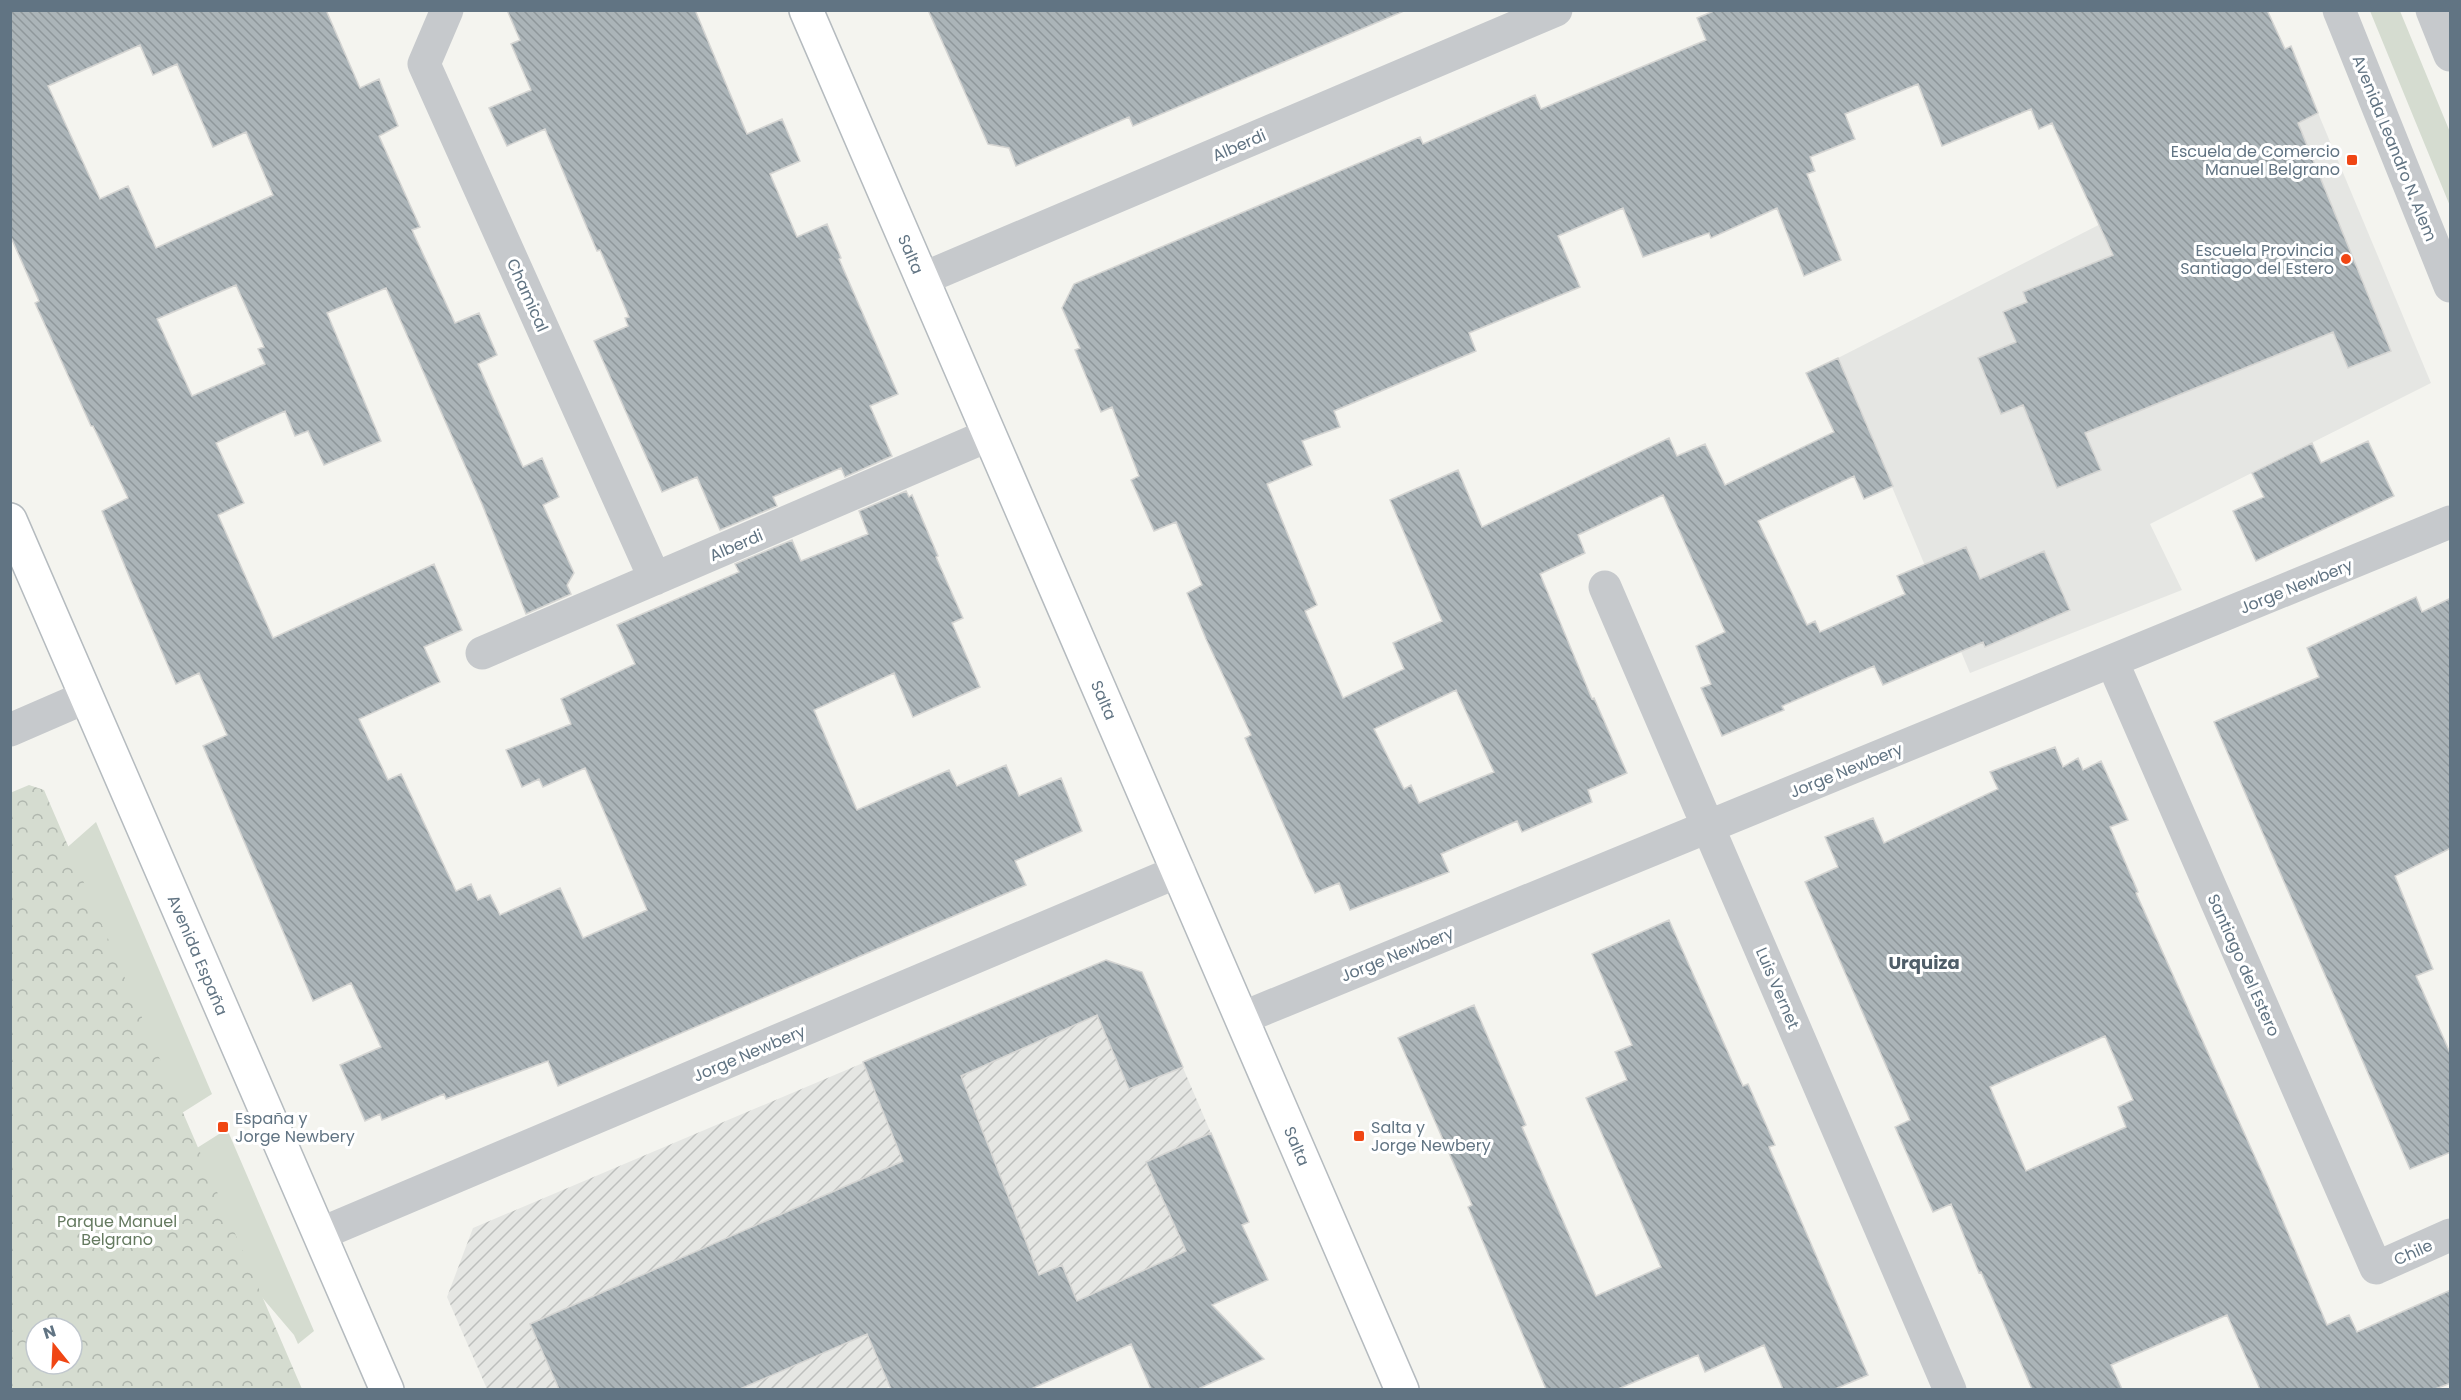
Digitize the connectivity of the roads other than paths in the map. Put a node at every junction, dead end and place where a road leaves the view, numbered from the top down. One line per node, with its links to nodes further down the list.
1 (447, 10): 12 (street, Chamical)
2 (806, 10): 7 (main road, Salta)
3 (1556, 10): 7 (street, Alberdi)
4 (2339, 10): 8 (street, Avenida Leandro N. Alem)
5 (2432, 10): 6 (street)
6 (2451, 55)
7 (922, 279): 9 (main road, Salta)
8 (2451, 286)
9 (989, 435): 12 (street, Alberdi); 19 (main road, Salta)
10 (10, 520): 16 (main road, Avenida España)
11 (2451, 522): 15 (street, Jorge Newbery)
12 (655, 579): 14 (street, Alberdi)
13 (1605, 587): 18 (street, Luis Vernet)
14 (482, 654)
15 (2112, 661): 18 (street, Jorge Newbery); 23 (street, Santiago del Estero)
16 (86, 697): 17 (street); 21 (main road, Avenida España)
17 (10, 730)
18 (1708, 826): 20 (street, Jorge Newbery); 26 (street, Luis Vernet)
19 (1179, 871): 20 (main road, Salta); 21 (street, Jorge Newbery)
20 (1242, 1018): 25 (main road, Salta)
21 (320, 1234): 24 (main road, Avenida España)
22 (2451, 1235): 23 (street, Chile)
23 (2376, 1268)
24 (387, 1389)
25 (1402, 1389)
26 (1950, 1389)

